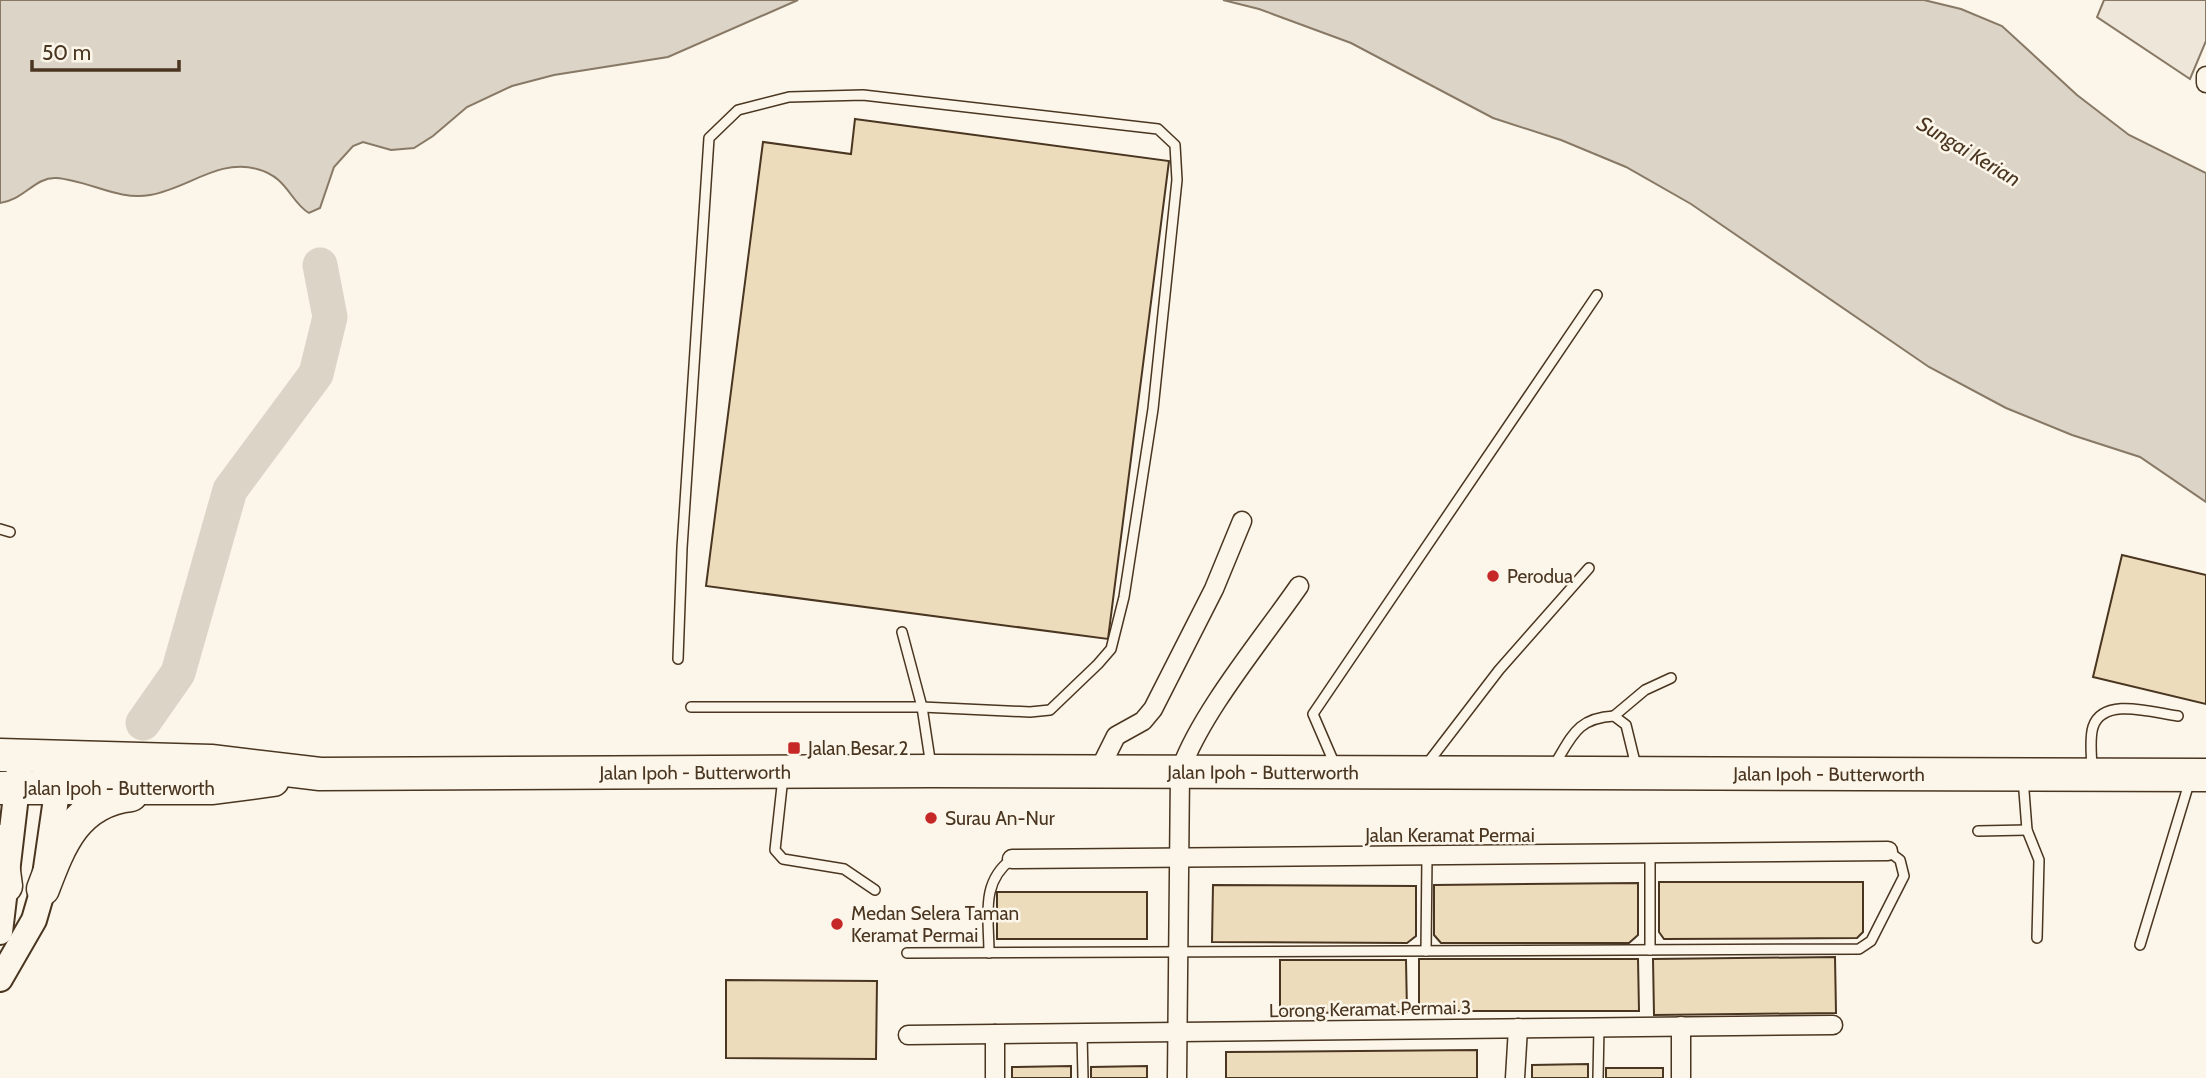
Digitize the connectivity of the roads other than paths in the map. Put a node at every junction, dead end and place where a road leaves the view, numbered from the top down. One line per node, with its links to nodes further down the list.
1 (2206, 76): 2 (street)
2 (2206, 83)
3 (1597, 295): 20 (lane)
4 (1242, 521): 18 (street)
5 (1589, 568): 22 (lane)
6 (1299, 586): 19 (street)
7 (902, 632): 11 (lane)
8 (678, 659): 11 (lane)
9 (1671, 678): 12 (lane)
10 (691, 707): 11 (lane)
11 (922, 707): 15 (lane)
12 (1614, 716): 23 (lane); 24 (lane)
13 (2178, 716): 26 (lane)
14 (10, 755): 16 (highway, Jalan Ipoh - Butterworth); 28 (street)
15 (932, 771): 17 (highway, Jalan Ipoh - Butterworth); 18 (highway, Jalan Ipoh - Butterworth)
16 (59, 772): 21 (highway, Jalan Ipoh - Butterworth); 28 (highway, Jalan Ipoh - Butterworth); 29 (highway, Jalan Ipoh - Butterworth); 39 (street)
17 (784, 772): 21 (highway, Jalan Ipoh - Butterworth); 40 (lane)
18 (1098, 772): 19 (highway, Jalan Ipoh - Butterworth)
19 (1180, 772): 20 (highway, Jalan Ipoh - Butterworth); 36 (street)
20 (1338, 773): 22 (highway, Jalan Ipoh - Butterworth)
21 (320, 774): 29 (highway, Jalan Ipoh - Butterworth)
22 (1419, 774): 23 (highway, Jalan Ipoh - Butterworth)
23 (1548, 774): 24 (highway, Jalan Ipoh - Butterworth)
24 (1638, 775): 27 (highway, Jalan Ipoh - Butterworth)
25 (2199, 775): 26 (highway, Jalan Ipoh - Butterworth); 43 (lane)
26 (2092, 776): 27 (highway, Jalan Ipoh - Butterworth)
27 (2023, 777): 30 (lane)
28 (8, 788): 38 (street)
29 (213, 788): 39 (highway)
30 (2027, 830): 31 (lane); 42 (lane)
31 (1978, 831)
32 (0, 841): 38 (highway)
33 (1888, 851): 34 (street, Jalan Keramat Permai); 44 (lane)
34 (1650, 855): 35 (street, Jalan Keramat Permai); 44 (lane)
35 (1427, 856): 36 (street, Jalan Keramat Permai); 45 (lane)
36 (1179, 858): 37 (street, Jalan Keramat Permai); 46 (street)
37 (1012, 859): 48 (lane)
38 (6, 886): 41 (street)
39 (43, 889): 49 (street)
40 (876, 890)
41 (0, 932)
42 (2037, 938)
43 (2140, 946)
44 (1650, 950): 45 (lane)
45 (1426, 951): 46 (lane)
46 (1178, 952): 48 (lane); 54 (street)
47 (906, 953): 48 (lane)
48 (989, 953)
49 (0, 979)
50 (1833, 1025): 51 (street, Lorong Keramat Permai 3)
51 (1681, 1026): 52 (street, Lorong Keramat Permai 3); 63 (street)
52 (1599, 1027): 53 (street, Lorong Keramat Permai 3); 62 (lane)
53 (1518, 1028): 54 (street, Lorong Keramat Permai 3); 61 (street)
54 (1178, 1032): 55 (street, Lorong Keramat Permai 3); 60 (street)
55 (1082, 1033): 56 (street, Lorong Keramat Permai 3); 59 (lane)
56 (995, 1034): 57 (street, Lorong Keramat Permai 3); 58 (street)
57 (908, 1035)
58 (995, 1078)
59 (1083, 1078)
60 (1177, 1078)
61 (1516, 1078)
62 (1598, 1078)
63 (1681, 1078)

